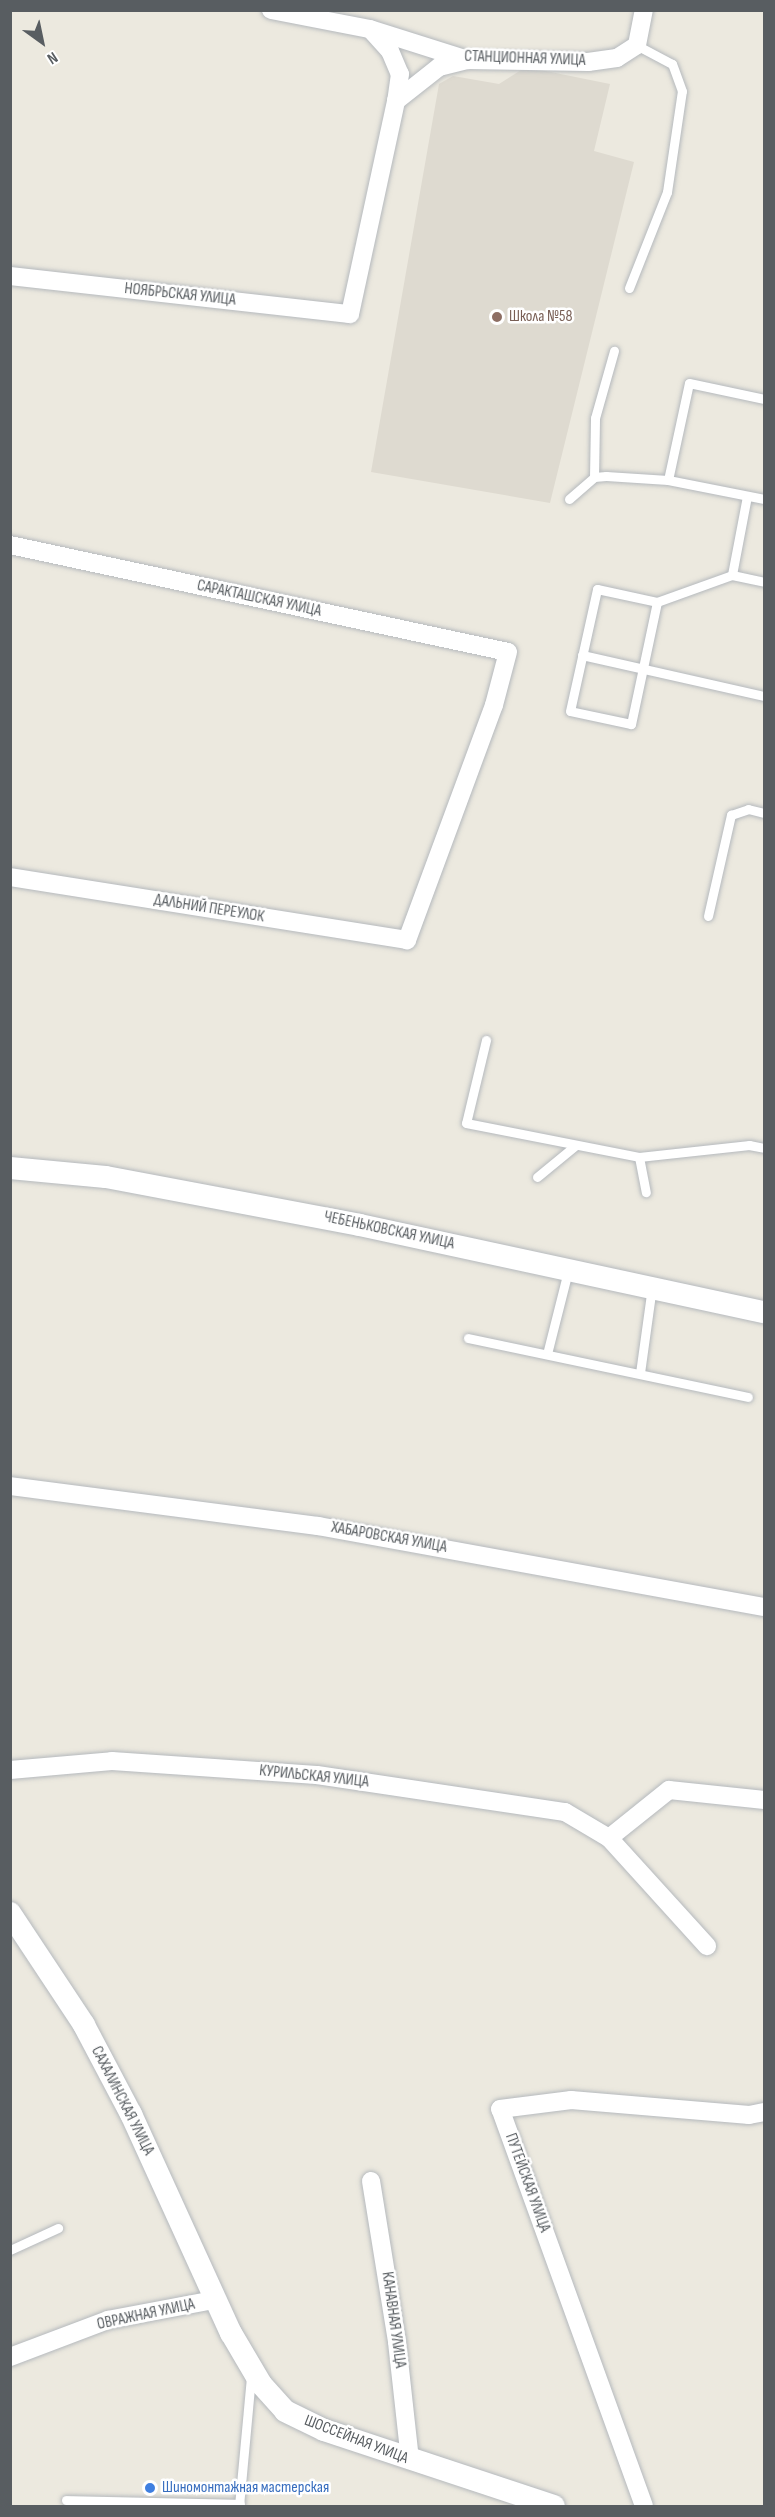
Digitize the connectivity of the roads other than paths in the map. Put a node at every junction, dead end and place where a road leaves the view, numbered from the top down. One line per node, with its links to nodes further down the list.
1 (271, 10): 3 (street, СТАНЦИОННАЯ УЛИЦА)
2 (644, 10): 4 (street)
3 (370, 29): 5 (street, СТАНЦИОННАЯ УЛИЦА); 6 (street)
4 (638, 45): 5 (street, СТАНЦИОННАЯ УЛИЦА); 8 (lane)
5 (468, 60): 6 (street)
6 (396, 101): 7 (street, НОЯБРЬСКАЯ УЛИЦА)
7 (10, 276)
8 (629, 288)
9 (614, 351): 11 (lane)
10 (765, 399): 12 (lane)
11 (594, 477): 12 (lane); 14 (lane)
12 (669, 480): 13 (lane)
13 (747, 496): 15 (lane); 17 (lane)
14 (569, 499)
15 (765, 499)
16 (10, 545): 26 (street, САРАКТАШСКАЯ УЛИЦА)
17 (732, 575): 18 (lane); 19 (lane)
18 (765, 582)
19 (657, 602): 20 (lane); 21 (lane)
20 (582, 655): 21 (lane); 21 (lane)
21 (643, 669): 22 (lane)
22 (765, 696)
23 (765, 813): 25 (lane)
24 (10, 877): 26 (street, ДАЛЬНИЙ ПЕРЕУЛОК)
25 (708, 916)
26 (407, 940)
27 (486, 1040): 28 (lane)
28 (576, 1145): 30 (lane); 32 (lane)
29 (765, 1148): 30 (lane)
30 (639, 1157): 33 (lane)
31 (10, 1168): 34 (street, ЧЕБЕНЬКОВСКАЯ УЛИЦА)
32 (537, 1177)
33 (646, 1192)
34 (569, 1269): 35 (street, ЧЕБЕНЬКОВСКАЯ УЛИЦА); 38 (lane)
35 (652, 1287): 36 (street, ЧЕБЕНЬКОВСКАЯ УЛИЦА); 39 (lane)
36 (765, 1312)
37 (468, 1338): 38 (lane)
38 (547, 1354): 39 (lane)
39 (640, 1373): 40 (lane)
40 (748, 1397)
41 (10, 1486): 42 (street, ХАБАРОВСКАЯ УЛИЦА)
42 (765, 1607)
43 (10, 1770): 45 (street, КУРИЛЬСКАЯ УЛИЦА)
44 (765, 1800): 45 (street)
45 (609, 1838): 47 (street, КУРИЛЬСКАЯ УЛИЦА)
46 (10, 1913): 52 (street, САХАЛИНСКАЯ УЛИЦА)
47 (707, 1946)
48 (765, 2112): 59 (street, ПУТЕЙСКАЯ УЛИЦА)
49 (371, 2181): 55 (street, КАНАВНАЯ УЛИЦА)
50 (58, 2229): 51 (lane)
51 (10, 2250)
52 (214, 2300): 53 (street, ОВРАЖНАЯ УЛИЦА); 54 (street, ШОССЕЙНАЯ УЛИЦА)
53 (10, 2357)
54 (252, 2370): 55 (street, ШОССЕЙНАЯ УЛИЦА); 57 (lane)
55 (410, 2460): 58 (street, ШОССЕЙНАЯ УЛИЦА)
56 (66, 2500): 57 (lane)
57 (239, 2506)
58 (554, 2506)
59 (644, 2506)

